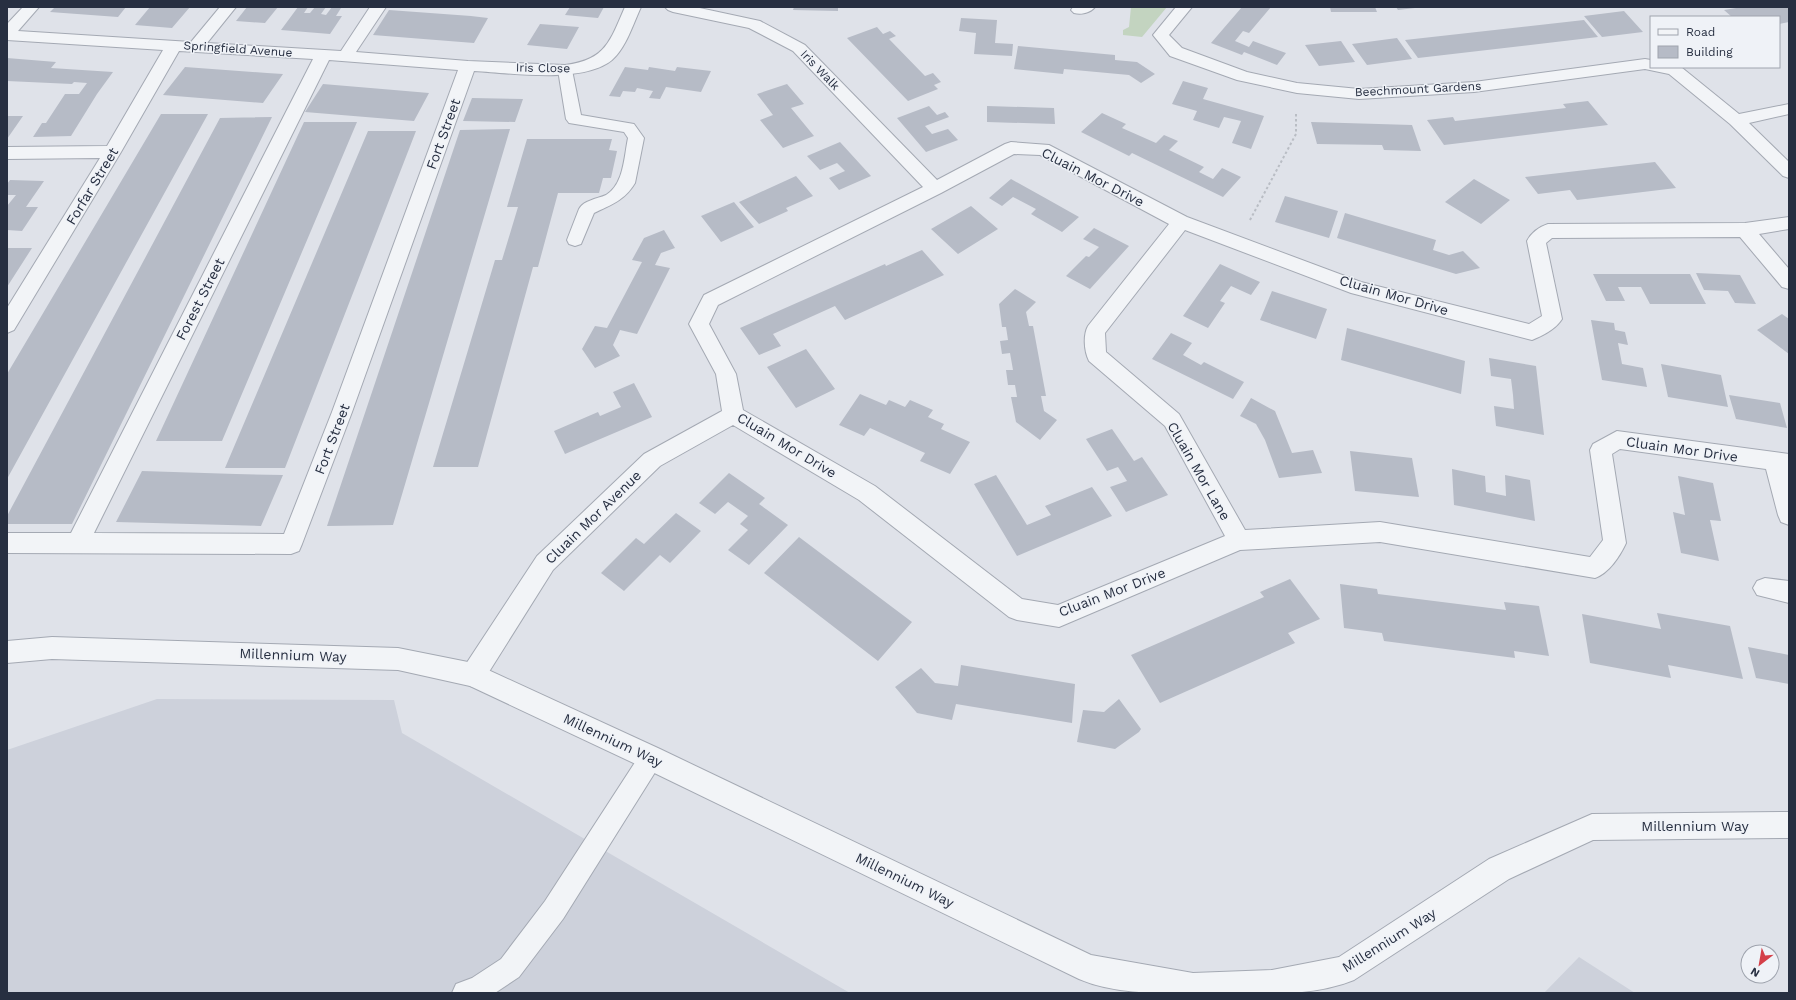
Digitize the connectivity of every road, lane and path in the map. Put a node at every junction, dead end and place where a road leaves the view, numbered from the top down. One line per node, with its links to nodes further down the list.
1 (31, 7): 7 (street)
2 (228, 7): 9 (street)
3 (378, 7): 11 (street)
4 (633, 7): 15 (street, Iris Close)
5 (673, 7): 22 (street, Iris Walk)
6 (1184, 7): 16 (street, Beechmount Gardens)
7 (7, 34): 8 (street, Springfield Avenue)
8 (174, 45): 9 (street, Springfield Avenue); 19 (street, Forfar Street)
9 (196, 46): 10 (street, Springfield Avenue)
10 (323, 55): 11 (street, Springfield Avenue); 35 (street, Forest Street)
11 (345, 56): 13 (street, Springfield Avenue)
12 (1650, 65): 16 (street, Beechmount Gardens)
13 (468, 66): 15 (street, Iris Close); 35 (street, Fort Street)
14 (1665, 68): 18 (street)
15 (565, 70): 26 (lane)
16 (1297, 88): 27 (path)
17 (1789, 109): 18 (street)
18 (1736, 120): 21 (street)
19 (112, 152): 20 (street); 29 (street, Forfar Street)
20 (7, 153)
21 (1789, 172)
22 (935, 189): 23 (street, Cluain Mor Drive); 30 (street, Cluain Mor Drive)
23 (1181, 222): 27 (street, Cluain Mor Drive); 33 (street, Cluain Mor Lane)
24 (1789, 223): 25 (street, Cluain Mor Drive)
25 (1745, 230): 27 (street, Cluain Mor Drive); 28 (street)
26 (575, 240)
27 (1238, 243)
28 (1789, 282)
29 (7, 324)
30 (733, 415): 33 (street, Cluain Mor Drive); 39 (street, Cluain Mor Avenue)
31 (1782, 462): 32 (street); 33 (street, Cluain Mor Drive)
32 (1789, 515)
33 (1239, 540)
34 (7, 543): 35 (street, Fort Street)
35 (77, 544)
36 (1765, 588): 37 (street)
37 (1789, 592)
38 (7, 652): 39 (street, Millennium Way)
39 (473, 676): 40 (street, Millennium Way)
40 (651, 758): 41 (street, Millennium Way); 42 (lane)
41 (1789, 825)
42 (465, 993)

